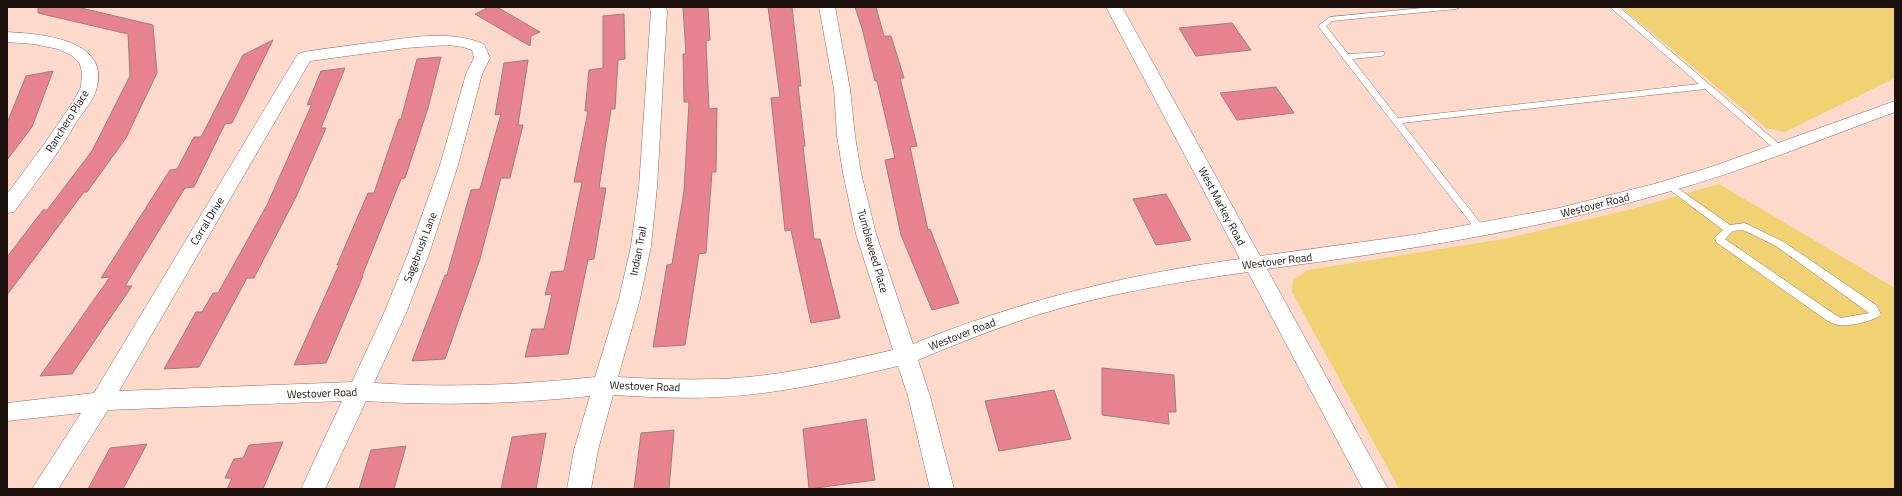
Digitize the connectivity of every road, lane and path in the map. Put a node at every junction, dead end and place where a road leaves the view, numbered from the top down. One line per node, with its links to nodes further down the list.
1 (657, 7): 20 (street, Indian Trail)
2 (827, 7): 19 (street, Tumbleweed Place)
3 (1114, 7): 18 (street, West Markey Road)
4 (1456, 7): 9 (lane)
5 (1614, 7): 10 (lane)
6 (7, 37): 15 (street, Ranchero Place)
7 (426, 41): 21 (street, Sagebrush Lane); 22 (street, Corral Drive)
8 (1381, 54): 9 (lane)
9 (1347, 57): 12 (lane)
10 (1707, 86): 12 (lane); 13 (lane)
11 (1895, 106): 13 (street, Westover Road)
12 (1397, 121): 16 (lane)
13 (1780, 149): 14 (street, Westover Road)
14 (1669, 185): 16 (street, Westover Road); 17 (lane)
15 (7, 207)
16 (1480, 229): 18 (street, Westover Road)
17 (1728, 229): 17 (lane)
18 (1254, 264): 19 (street, Westover Road); 28 (street, West Markey Road)
19 (907, 355): 20 (street, Westover Road); 27 (street, Tumbleweed Place)
20 (604, 385): 21 (street, Westover Road); 26 (street, Indian Trail)
21 (359, 392): 22 (street, Westover Road); 25 (street, Sagebrush Lane)
22 (101, 401): 23 (street, Westover Road); 24 (street, Corral Drive)
23 (7, 412)
24 (44, 489)
25 (313, 489)
26 (579, 489)
27 (942, 489)
28 (1376, 489)

